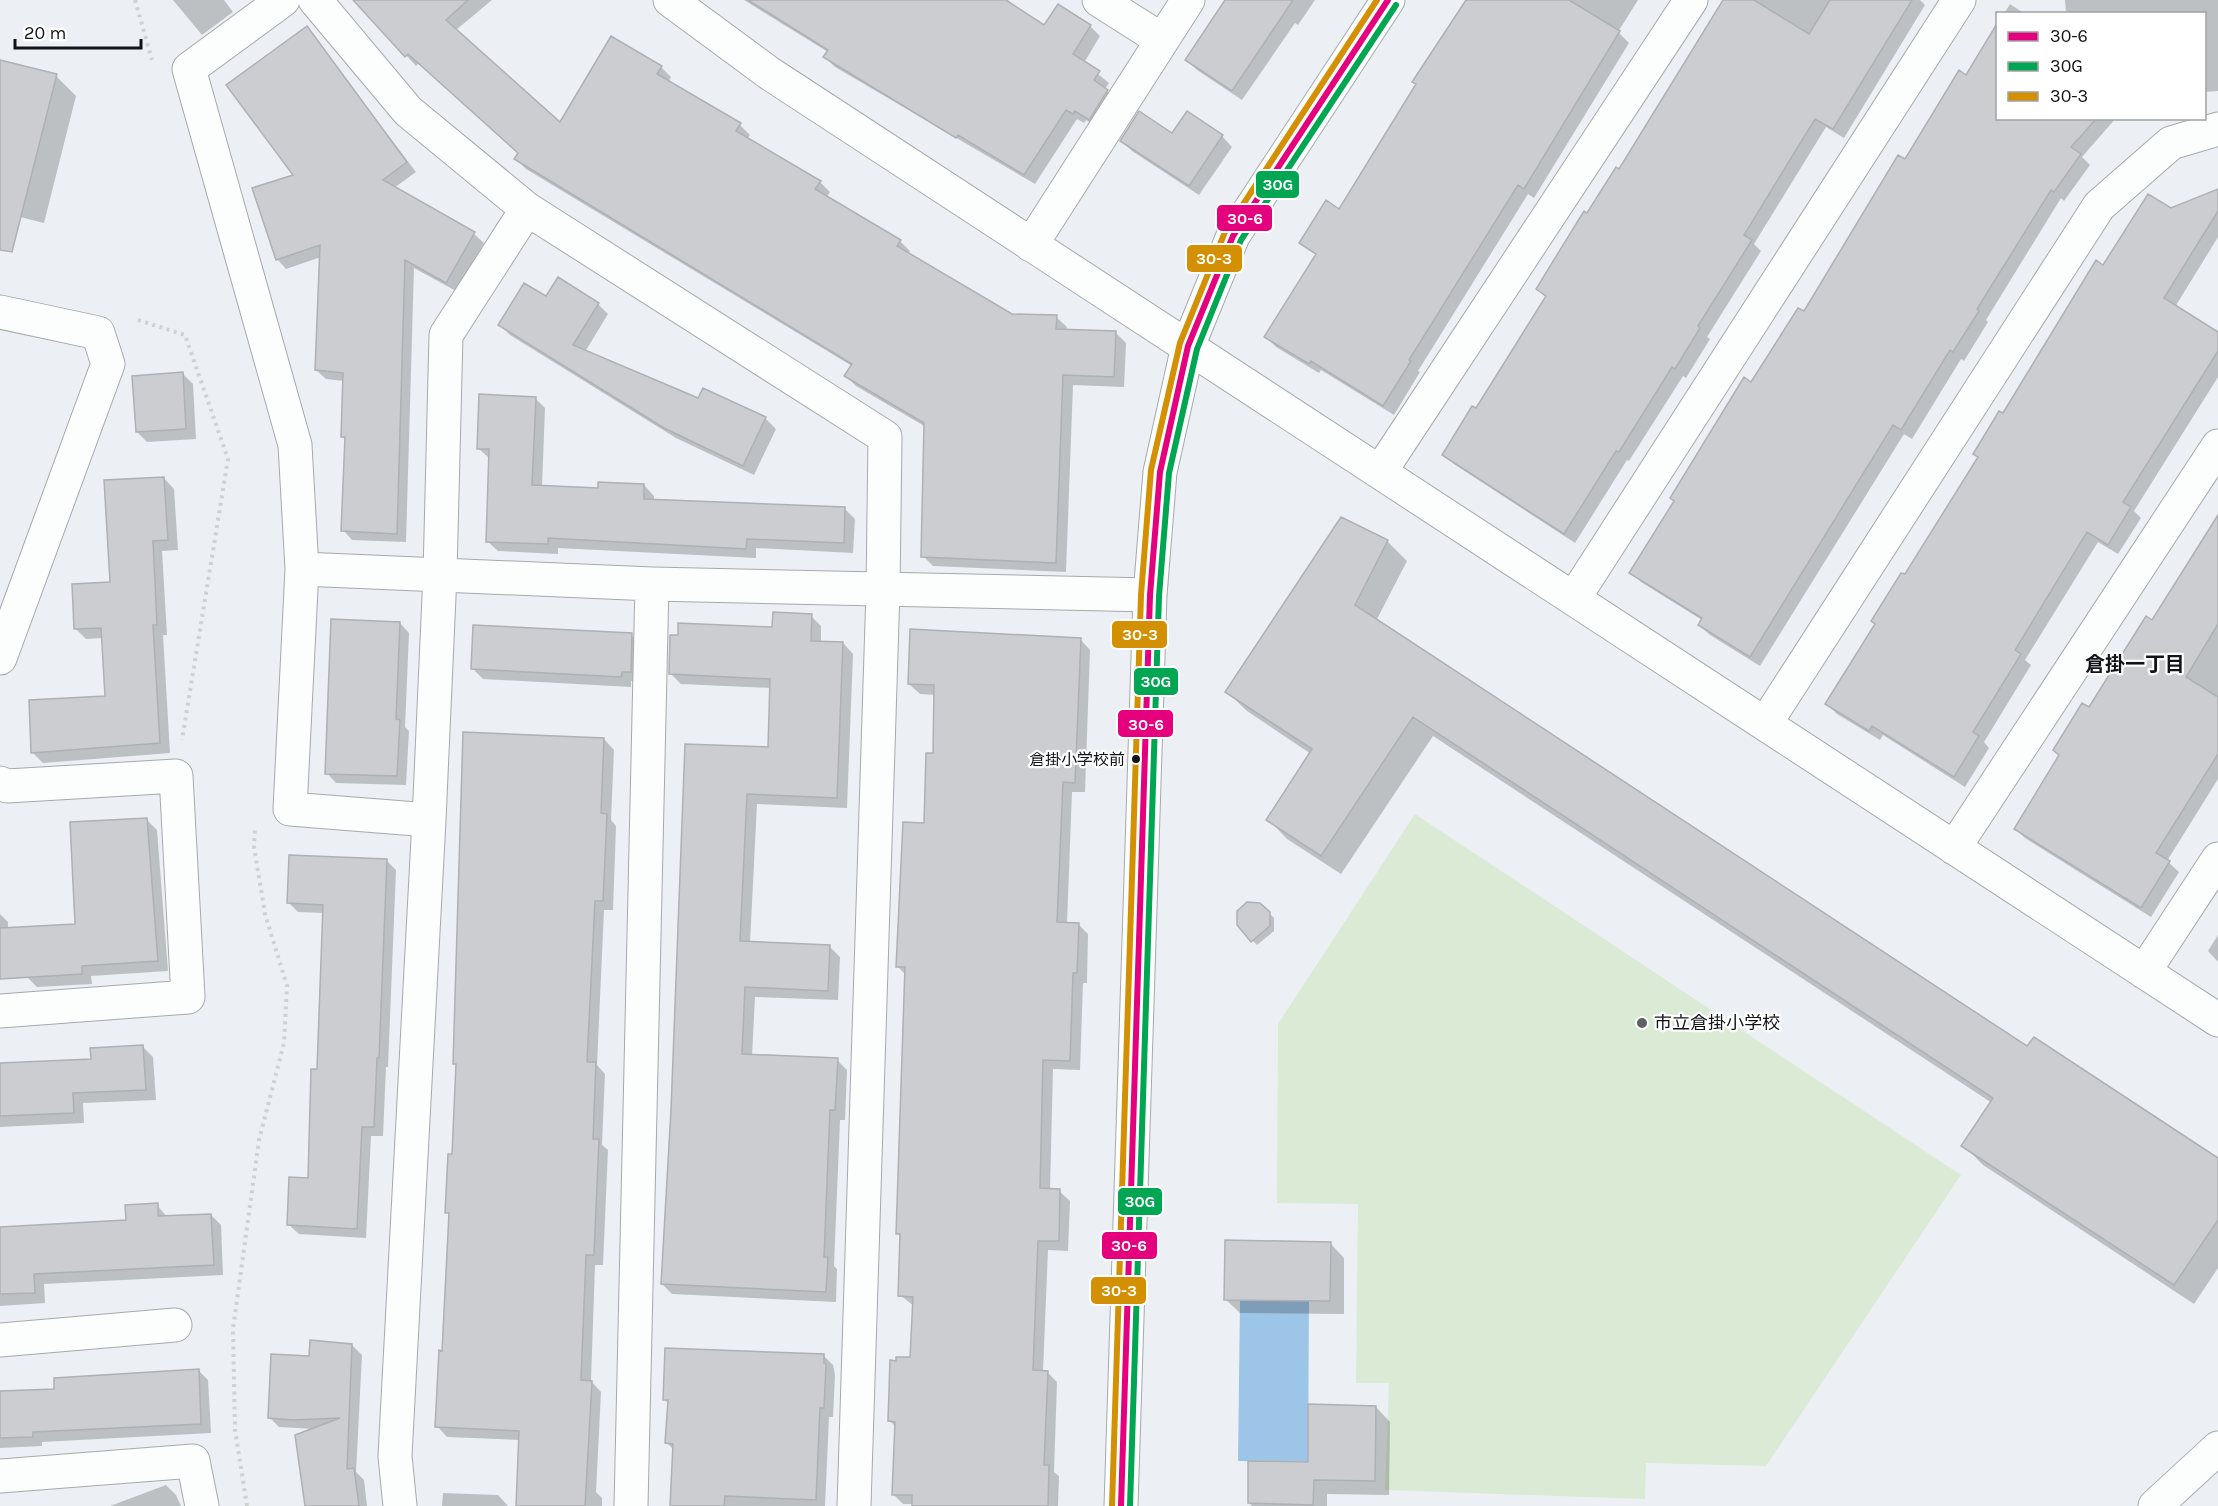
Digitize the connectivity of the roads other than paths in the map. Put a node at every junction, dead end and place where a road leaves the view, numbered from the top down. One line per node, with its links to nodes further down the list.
1 (283, 0): 17 (street)
2 (315, 0): 11 (street)
3 (670, 0): 12 (street)
4 (1099, 0): 9 (street)
5 (1188, 0): 9 (street)
6 (1388, 0): 14 (street)
7 (1691, 0): 16 (street)
8 (1959, 0): 22 (street)
9 (1162, 40): 12 (street)
10 (2218, 129): 24 (street)
11 (527, 209): 18 (street); 20 (street)
12 (1031, 245): 14 (street)
13 (0, 312): 23 (street)
14 (1188, 346): 16 (street); 21 (street)
15 (2218, 446): 27 (street)
16 (1380, 472): 22 (street)
17 (302, 569): 18 (street); 26 (street)
18 (440, 574): 19 (street); 26 (street)
19 (652, 584): 20 (street); 38 (street)
20 (883, 590): 21 (street); 39 (street)
21 (1150, 594): 40 (street)
22 (1574, 598): 24 (street)
23 (0, 658)
24 (1765, 724): 27 (street)
25 (0, 783): 30 (street)
26 (429, 820): 37 (street)
27 (1954, 848): 29 (street)
28 (2218, 859): 29 (street)
29 (2144, 972): 31 (street)
30 (0, 1011)
31 (2218, 1020)
32 (175, 1325): 33 (street)
33 (0, 1340)
34 (2218, 1448): 41 (street)
35 (0, 1476): 36 (street)
36 (202, 1506)
37 (400, 1506)
38 (631, 1506)
39 (854, 1506)
40 (1121, 1506)
41 (2155, 1506)

